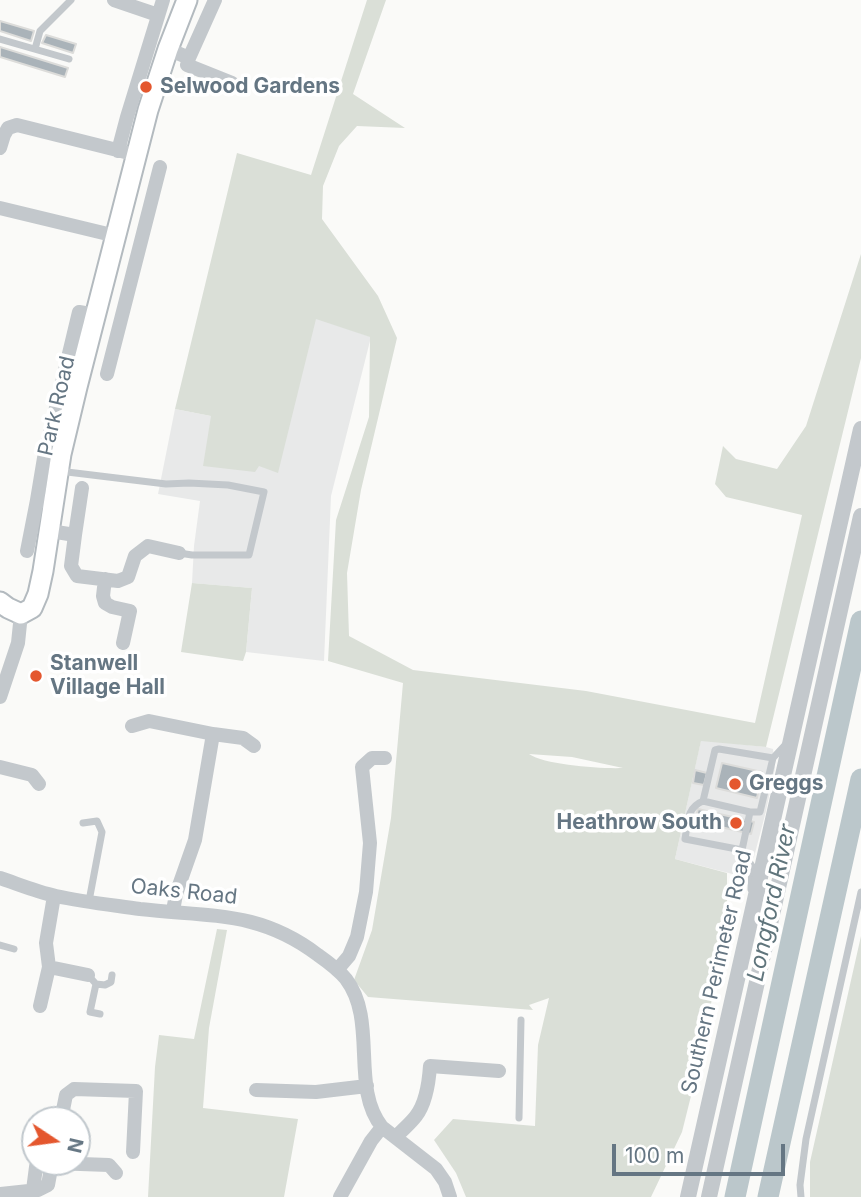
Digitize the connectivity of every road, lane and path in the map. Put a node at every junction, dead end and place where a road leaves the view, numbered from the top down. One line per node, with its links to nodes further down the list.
1 (71, 0): 7 (lane)
2 (114, 0): 5 (street)
3 (215, 0): 9 (street)
4 (185, 5): 5 (street); 8 (main road, Park Road)
5 (161, 6): 13 (street)
6 (0, 39): 7 (lane)
7 (35, 49): 10 (lane)
8 (168, 49): 9 (street); 13 (main road, Park Road)
9 (189, 58): 11 (street)
10 (69, 59)
11 (232, 83)
12 (0, 148): 13 (street)
13 (127, 153): 15 (main road, Park Road)
14 (160, 167): 16 (street, Park Road)
15 (130, 181): 16 (street); 18 (main road, Park Road)
16 (155, 188): 21 (street, Park Road)
17 (0, 208): 18 (street)
18 (116, 236): 19 (main road, Park Road)
19 (96, 315): 20 (main road, Park Road); 26 (street, Park Road)
20 (88, 344): 21 (street, Park Road); 24 (main road, Park Road)
21 (114, 350): 22 (street, Park Road)
22 (107, 374)
23 (861, 429): 38 (street, Southern Perimeter Road)
24 (59, 471): 26 (main road, Park Road); 31 (lane)
25 (82, 488): 29 (street)
26 (46, 502): 28 (main road, Park Road); 30 (street)
27 (861, 516): 79 (street, Southern Perimeter Road)
28 (50, 531): 29 (street); 34 (main road, Park Road)
29 (75, 535): 32 (street)
30 (27, 551)
31 (179, 553): 32 (street)
32 (105, 579): 35 (street)
33 (0, 603): 34 (main road)
34 (21, 614): 36 (street)
35 (123, 643)
36 (0, 697)
37 (131, 726): 39 (street)
38 (794, 731): 42 (lane); 56 (street, Southern Perimeter Road)
39 (213, 734): 40 (street); 53 (street)
40 (254, 746)
41 (385, 758): 58 (street)
42 (773, 758): 45 (lane); 46 (lane)
43 (0, 767): 44 (street)
44 (39, 784)
45 (703, 801): 46 (lane); 48 (lane)
46 (750, 812): 48 (lane)
47 (83, 822): 52 (lane)
48 (742, 850): 56 (lane)
49 (0, 878): 51 (street, Oaks Road)
50 (861, 892): 80 (lane)
51 (54, 895): 52 (street, Oaks Road); 57 (street)
52 (89, 901): 53 (street, Oaks Road)
53 (173, 911): 58 (street, Oaks Road)
54 (0, 946): 55 (lane)
55 (14, 949)
56 (742, 955): 78 (street, Southern Perimeter Road)
57 (49, 967): 60 (street); 61 (street)
58 (337, 970): 65 (street, Oaks Road)
59 (112, 975): 60 (lane)
60 (92, 980): 62 (lane)
61 (40, 1006)
62 (100, 1014)
63 (521, 1020): 64 (lane)
64 (510, 1072): 68 (lane); 70 (street)
65 (367, 1086): 66 (street); 69 (street, Oaks Road)
66 (256, 1090)
67 (64, 1106): 71 (street)
68 (519, 1118)
69 (382, 1127): 70 (street); 76 (street)
70 (396, 1137): 77 (street)
71 (133, 1152)
72 (91, 1164): 73 (street)
73 (116, 1172)
74 (51, 1176): 75 (street)
75 (0, 1194)
76 (340, 1197)
77 (450, 1197)
78 (688, 1197)
79 (709, 1197)
80 (801, 1197)

